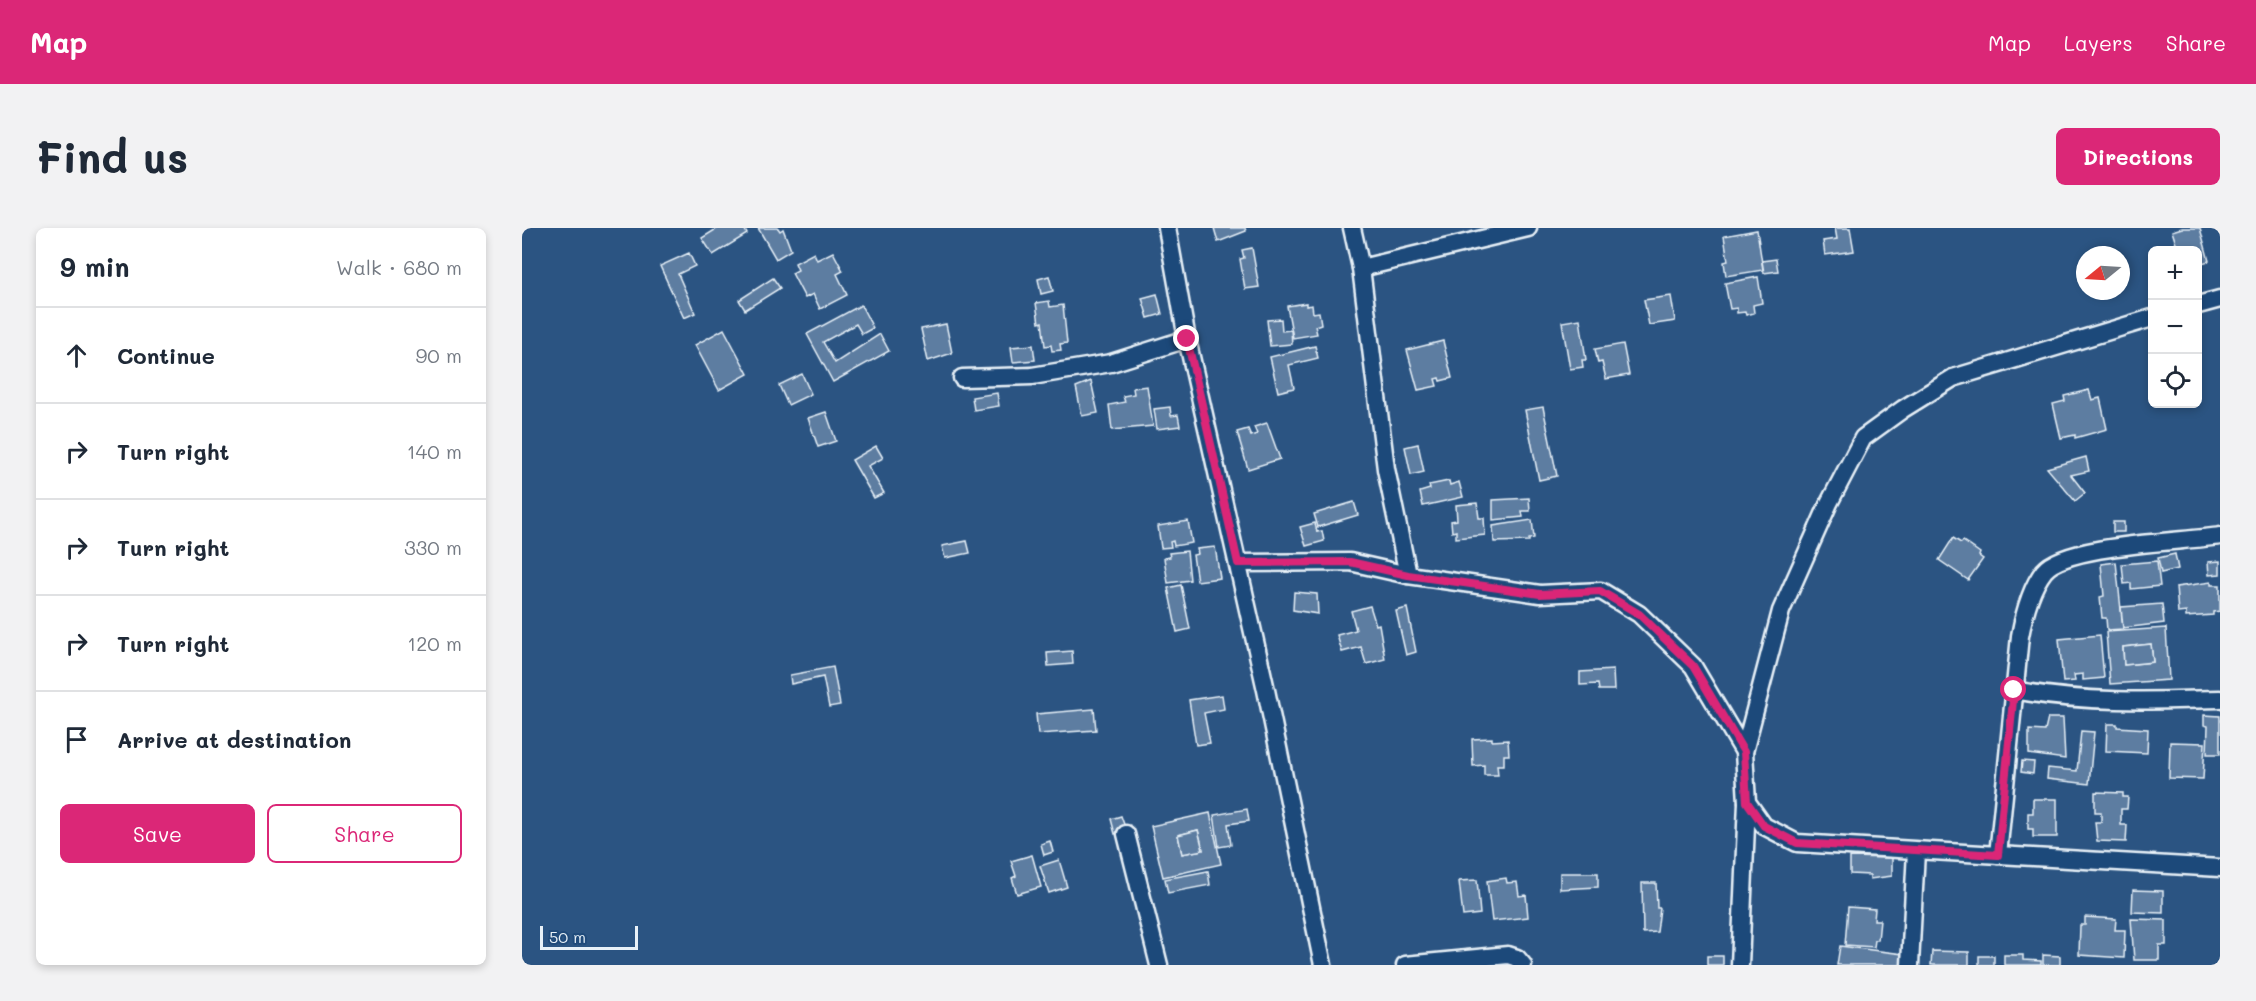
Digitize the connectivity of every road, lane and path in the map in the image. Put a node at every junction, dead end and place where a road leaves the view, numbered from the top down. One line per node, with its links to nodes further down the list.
1 (1167, 228): 8 (street)
2 (1352, 228): 4 (street)
3 (1528, 228): 4 (street)
4 (1361, 268): 12 (street)
5 (2220, 299): 6 (street)
6 (2202, 304)
7 (2148, 319): 15 (street)
8 (1187, 339): 9 (street); 11 (street)
9 (962, 378)
10 (2220, 536): 13 (street)
11 (1238, 563): 12 (street); 22 (street)
12 (1408, 575): 15 (street)
13 (2014, 690): 14 (street); 19 (street)
14 (2220, 699)
15 (1744, 752): 16 (street)
16 (1747, 802): 18 (street); 25 (street)
17 (1126, 834): 21 (street)
18 (1916, 851): 19 (street); 26 (street)
19 (1998, 855): 20 (street)
20 (2220, 868)
21 (1159, 965)
22 (1323, 965)
23 (1405, 965): 24 (street)
24 (1523, 965)
25 (1740, 965)
26 (1910, 965)

